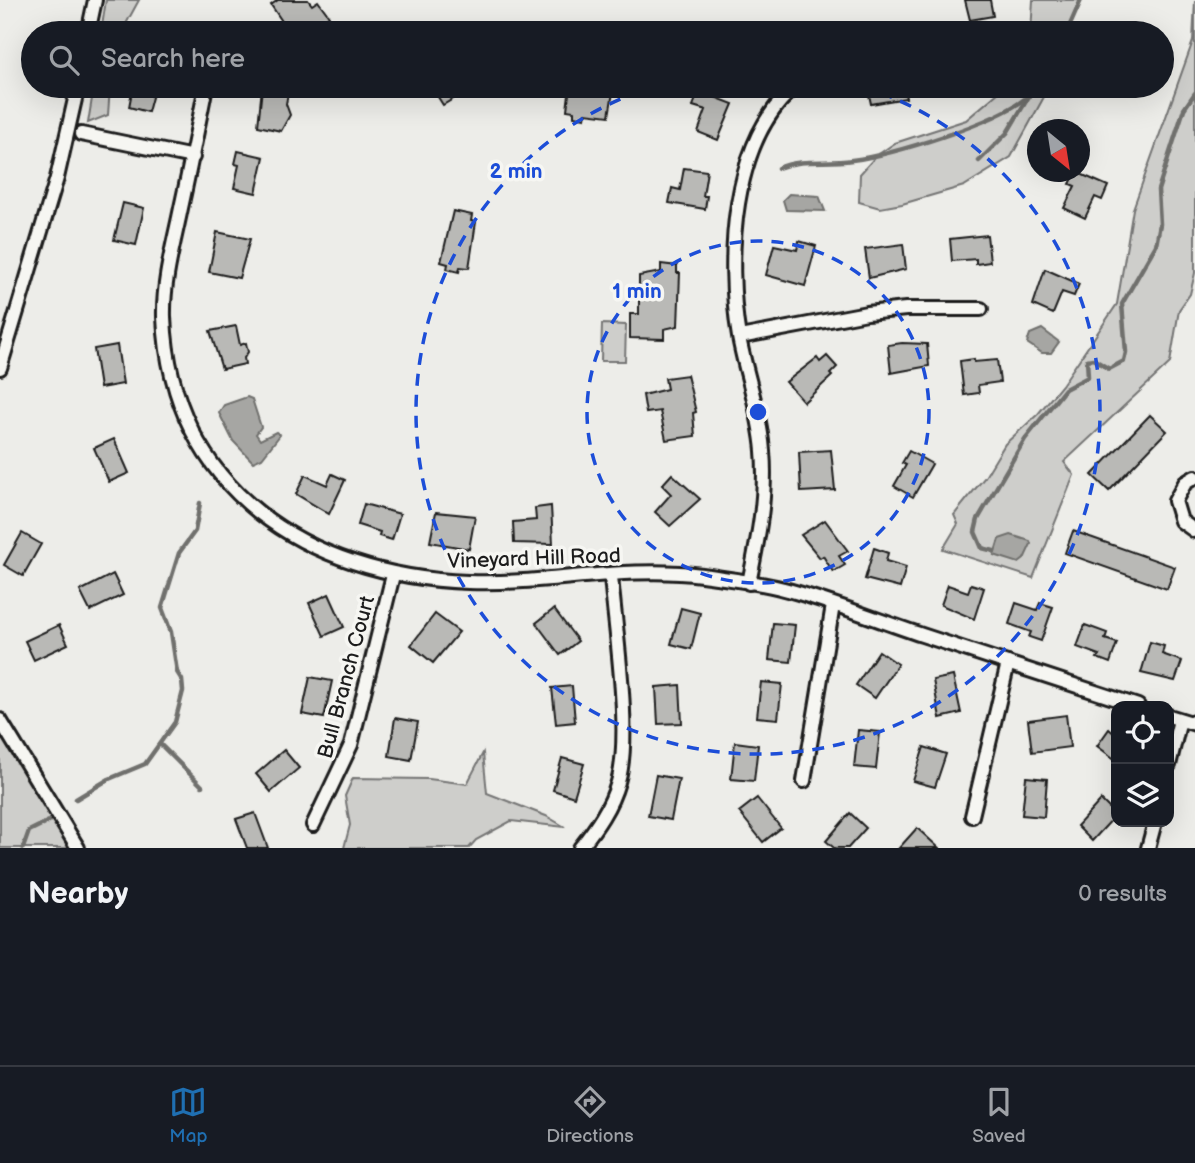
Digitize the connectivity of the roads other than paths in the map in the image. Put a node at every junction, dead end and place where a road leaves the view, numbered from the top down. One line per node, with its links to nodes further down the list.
1 (95, 0): 2 (street)
2 (91, 21)
3 (75, 98): 10 (street)
4 (204, 98): 7 (street, Vineyard Hill Road)
5 (782, 98): 9 (street)
6 (81, 134): 7 (street)
7 (192, 156): 13 (street, Vineyard Hill Road)
8 (981, 309): 9 (street)
9 (740, 337): 15 (street)
10 (0, 368)
11 (1195, 477): 12 (street)
12 (1195, 531)
13 (393, 575): 14 (street, Vineyard Hill Road); 24 (street, Bull Branch Court)
14 (611, 576): 15 (street, Vineyard Hill Road); 27 (street)
15 (749, 583): 16 (street, Vineyard Hill Road)
16 (833, 605): 17 (street, Vineyard Hill Road); 22 (street)
17 (1007, 663): 18 (street, Vineyard Hill Road); 23 (street)
18 (1123, 701)
19 (1174, 718): 21 (street)
20 (0, 720): 26 (street)
21 (1195, 724)
22 (804, 781)
23 (972, 816)
24 (313, 825)
25 (1154, 827): 28 (street)
26 (78, 848)
27 (580, 848)
28 (1148, 848)

